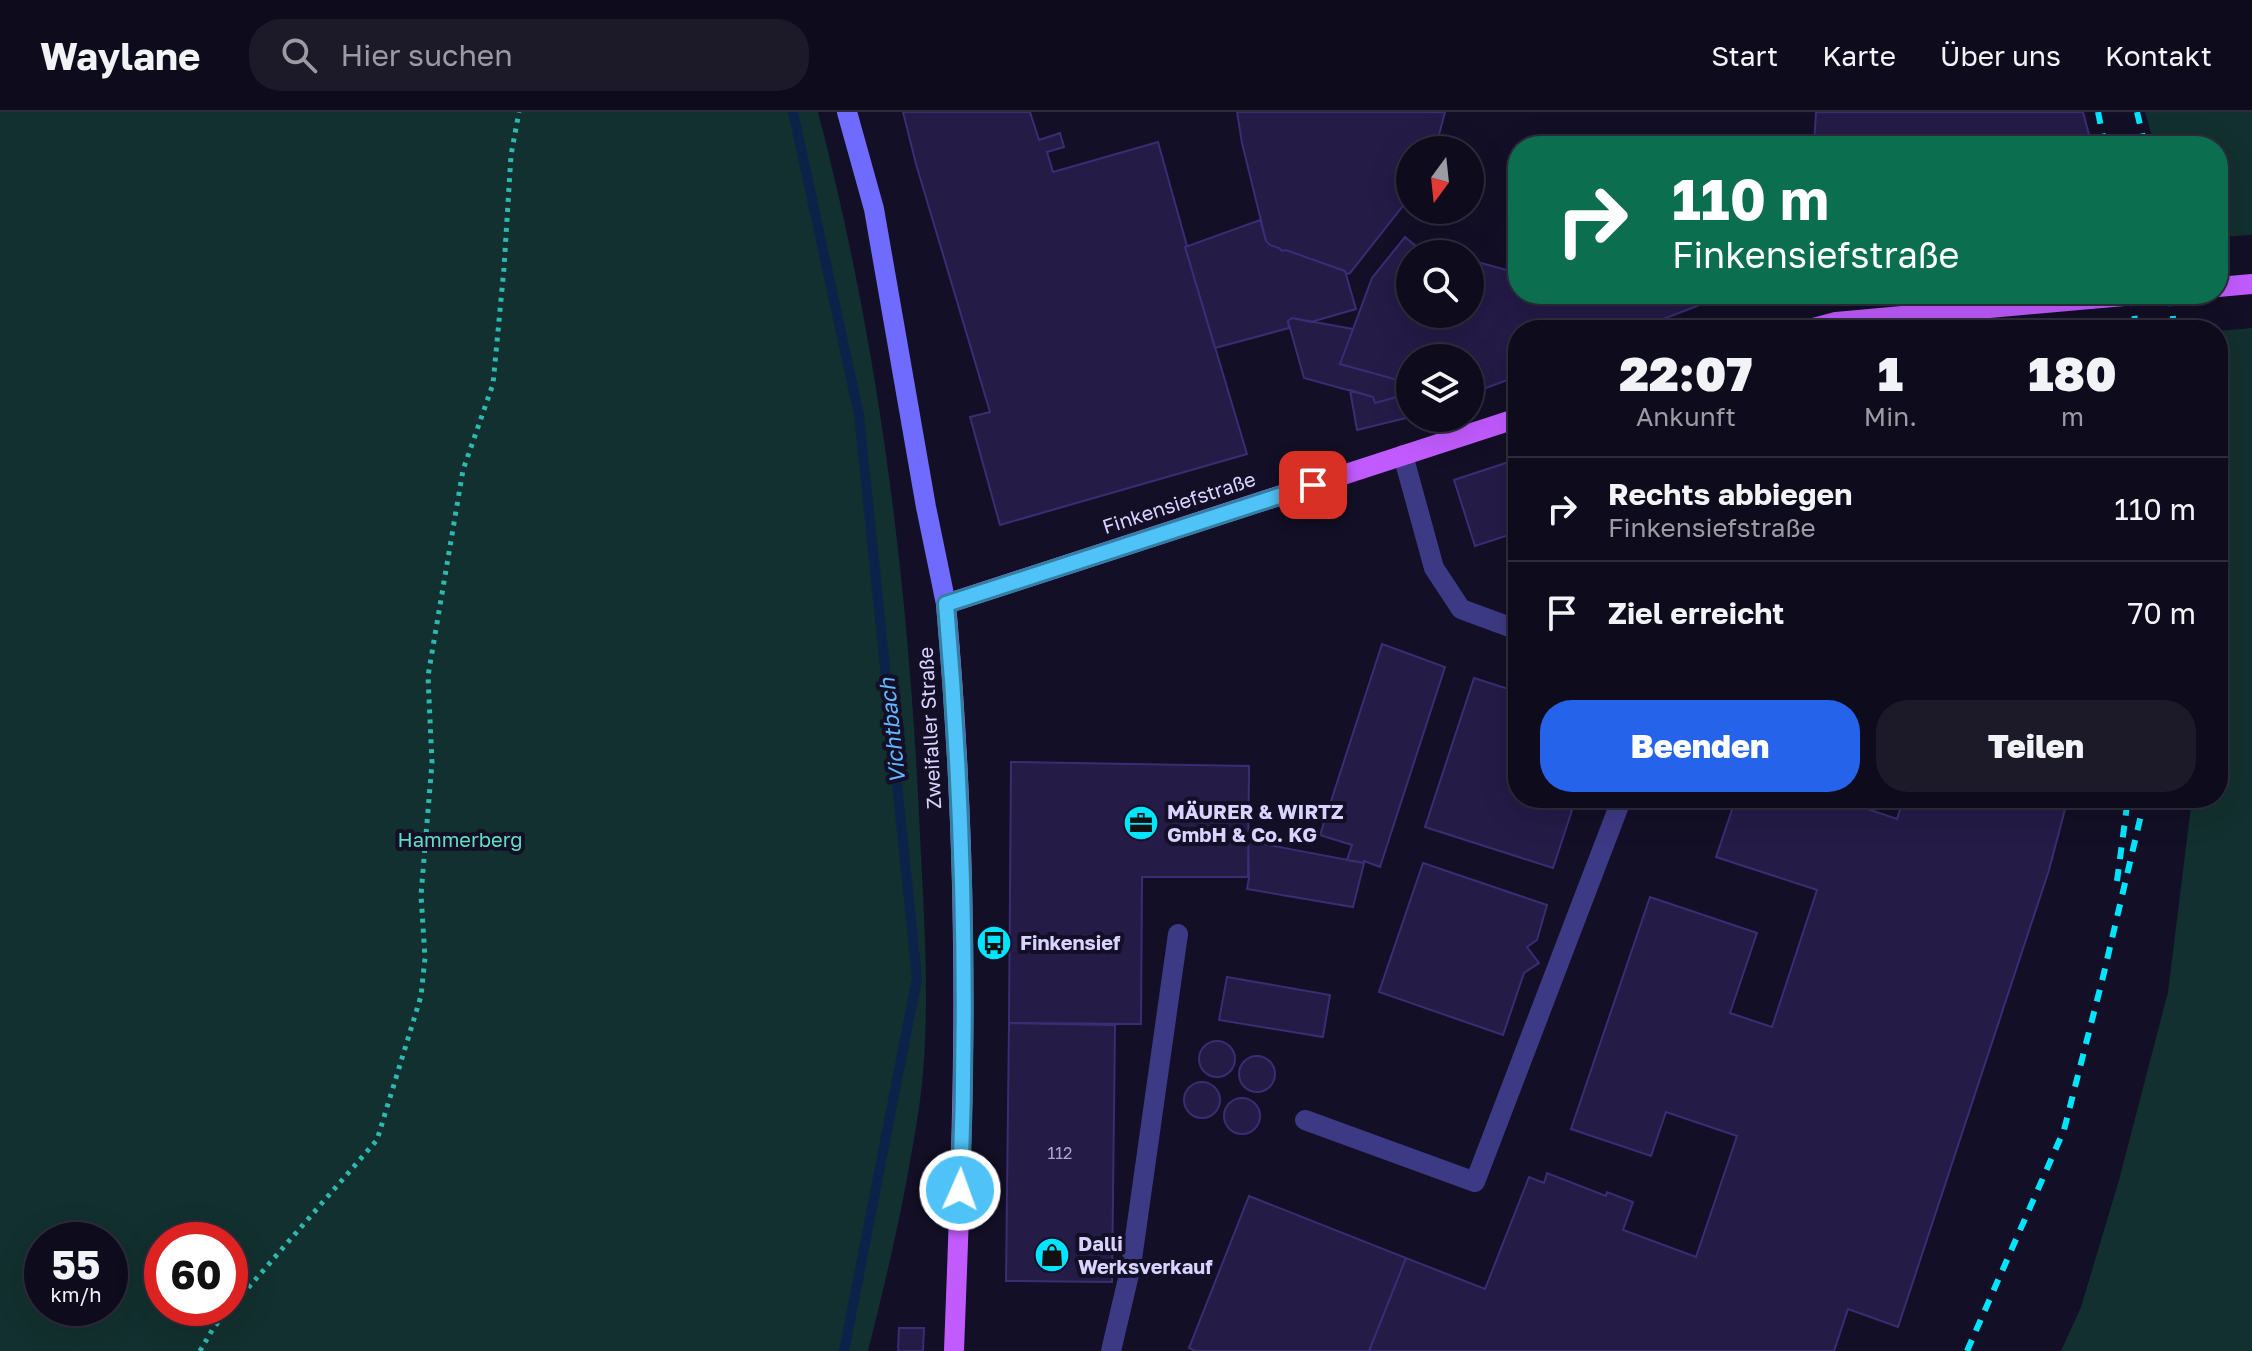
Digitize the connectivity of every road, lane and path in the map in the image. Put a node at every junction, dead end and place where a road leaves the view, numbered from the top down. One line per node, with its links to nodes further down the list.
1 (519, 112): 14 (path)
2 (847, 112): 9 (main road, Zweifaller Straße)
3 (2252, 284): 4 (main road)
4 (2228, 286)
5 (2035, 304): 6 (main road, bridge)
6 (1858, 320)
7 (1508, 421): 8 (main road, Finkensiefstraße)
8 (1403, 455): 9 (main road, Finkensiefstraße); 10 (lane)
9 (946, 604): 15 (main road, Zweifaller Straße)
10 (1508, 626)
11 (1618, 808): 13 (lane)
12 (1178, 934): 16 (lane)
13 (1305, 1120)
14 (200, 1351)
15 (954, 1351)
16 (1111, 1351)

